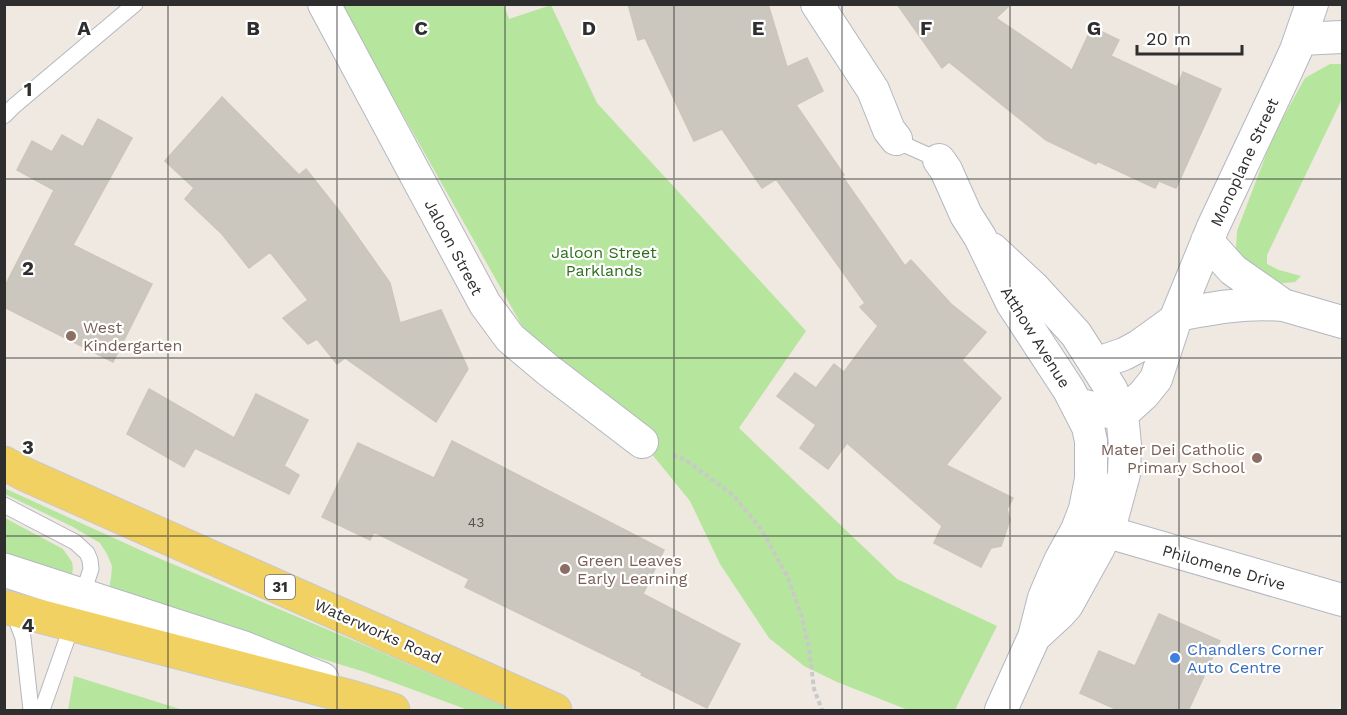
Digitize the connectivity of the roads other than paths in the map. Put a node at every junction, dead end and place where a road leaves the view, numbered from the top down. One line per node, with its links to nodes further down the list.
1 (135, 4): 7 (lane)
2 (324, 4): 18 (street, Jaloon Street)
3 (817, 4): 8 (street, Atthow Avenue)
4 (1312, 4): 6 (street, Monoplane Street)
5 (1342, 37): 6 (street)
6 (1300, 39): 11 (street, Monoplane Street)
7 (4, 116)
8 (896, 139): 9 (lane, Atthow Avenue)
9 (939, 160): 10 (street, Atthow Avenue)
10 (980, 237): 15 (street, Atthow Avenue); 16 (street, Atthow Avenue)
11 (1207, 241): 12 (street); 13 (street, Monoplane Street)
12 (1282, 305): 13 (street); 14 (street)
13 (1176, 318): 15 (street); 17 (street, Monoplane Street)
14 (1342, 322)
15 (1095, 364): 16 (street); 17 (street)
16 (1077, 404): 17 (street); 21 (street)
17 (1121, 415): 21 (street)
18 (642, 442)
19 (4, 463): 29 (main road, Waterworks Road / 31)
20 (4, 505): 25 (lane)
21 (1093, 528): 23 (street, Philomene Drive); 30 (street)
22 (4, 570): 25 (main road)
23 (1342, 600)
24 (9, 609): 25 (main road); 26 (lane)
25 (77, 611): 27 (lane); 28 (main road)
26 (32, 711)
27 (42, 711)
28 (394, 711)
29 (555, 711)
30 (1001, 711)

